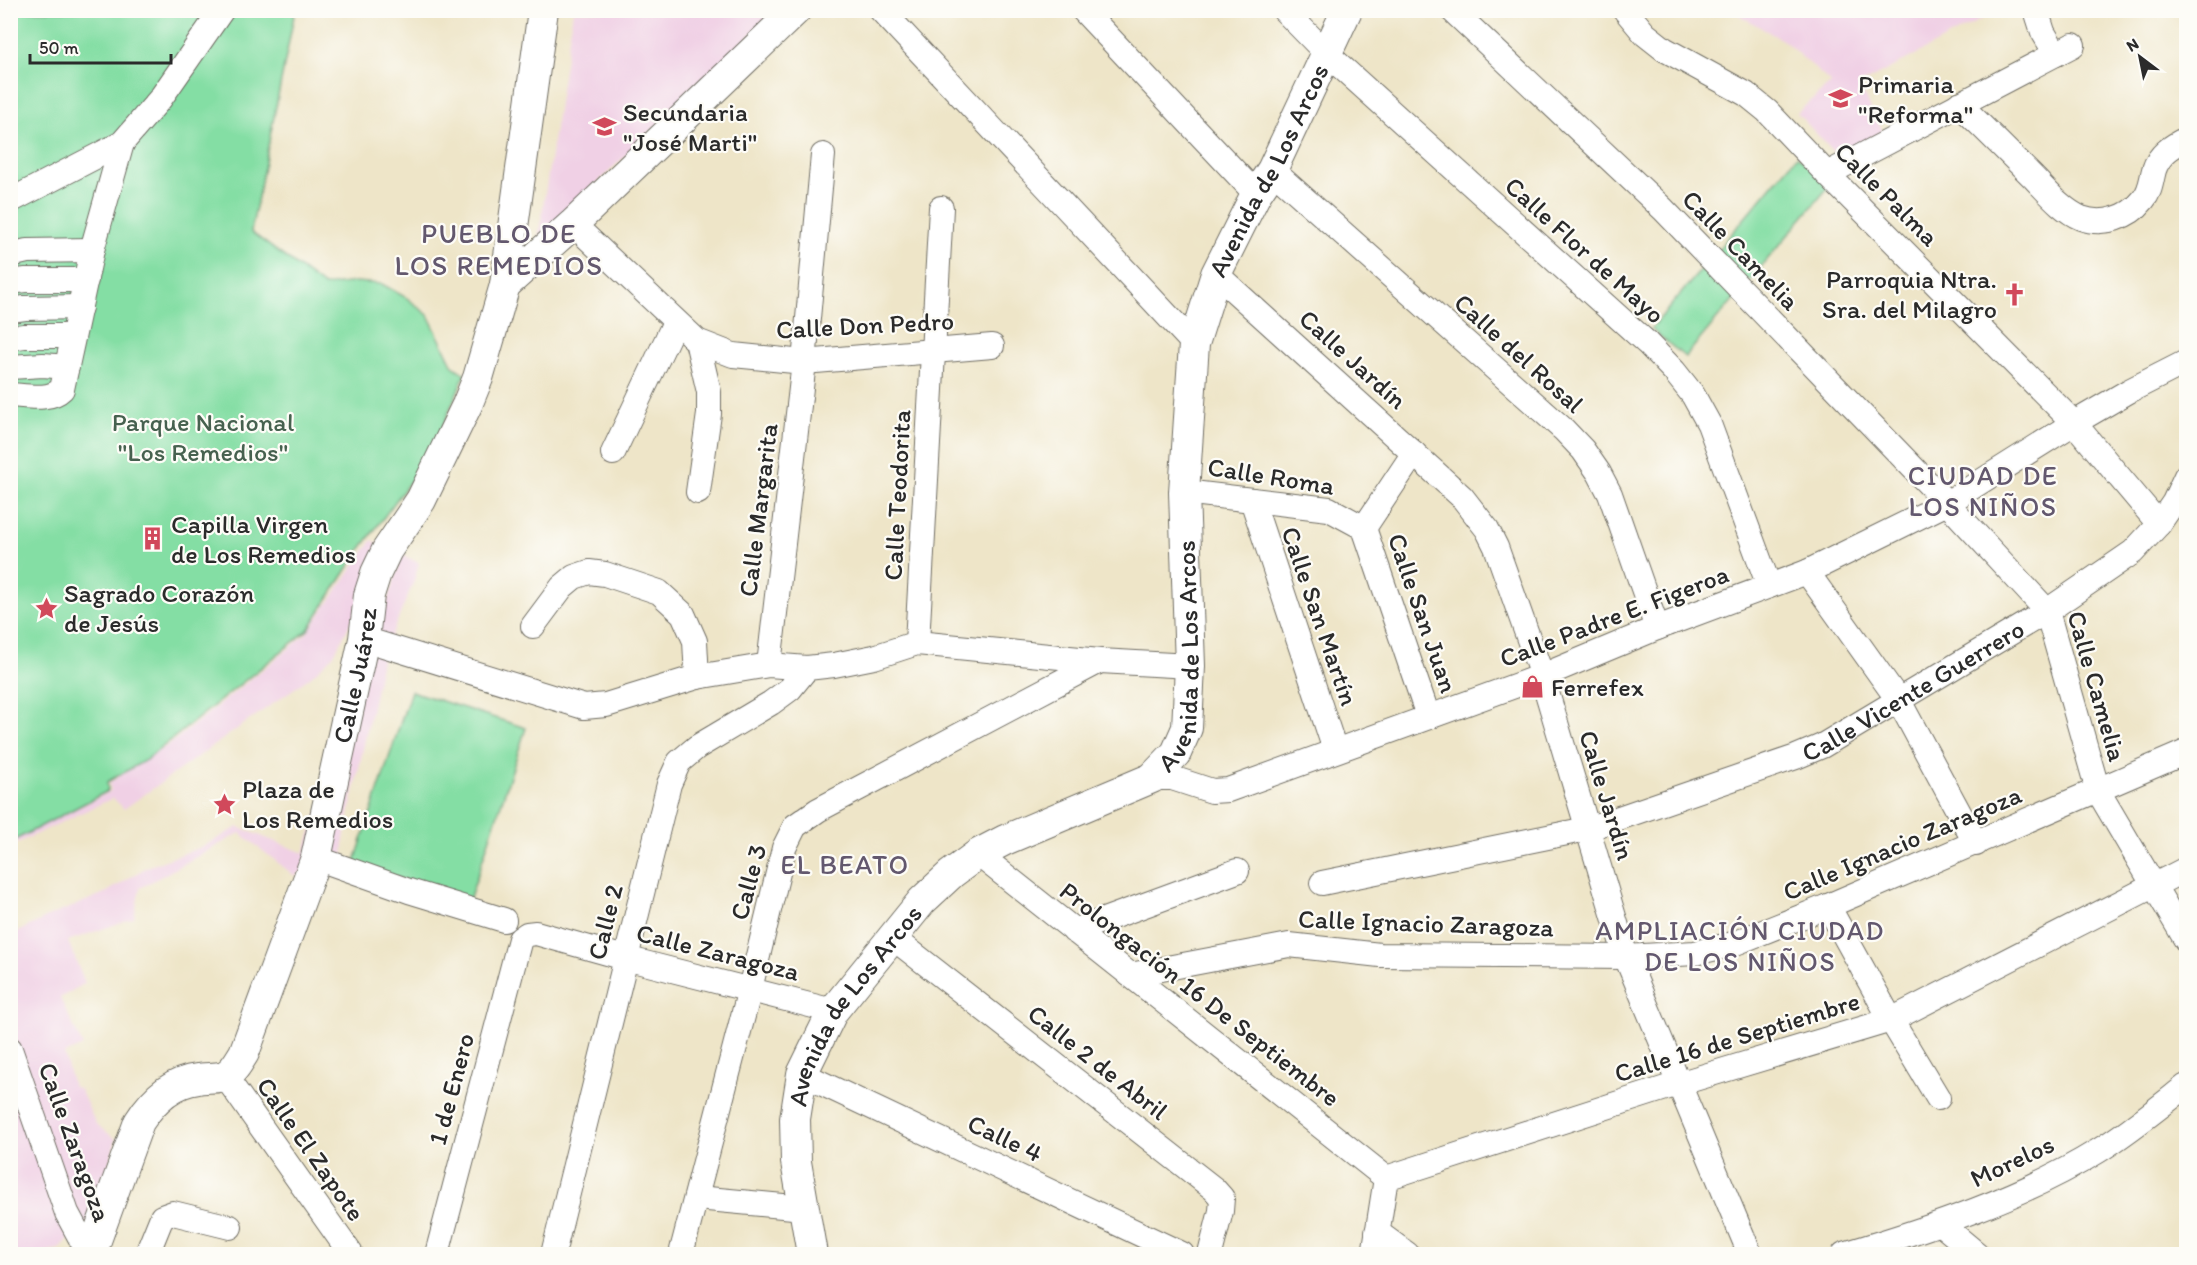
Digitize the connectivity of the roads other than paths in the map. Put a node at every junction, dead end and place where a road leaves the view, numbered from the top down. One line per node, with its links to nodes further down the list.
1 (222, 10): 14 (street)
2 (543, 10): 26 (main road, Calle Juárez)
3 (796, 10): 20 (main road)
4 (881, 10): 33 (street)
5 (1083, 10): 17 (street, Calle del Rosal)
6 (1284, 10): 11 (street, Calle Flor de Mayo)
7 (1347, 10): 11 (main road, Avenida de Los Arcos)
8 (1452, 10): 48 (street, Calle Camelia)
9 (1625, 10): 16 (street, Calle Palma)
10 (2036, 10): 12 (street)
11 (1326, 53): 17 (main road, Avenida de Los Arcos); 52 (street, Calle Flor de Mayo)
12 (1959, 104): 13 (street); 16 (street)
13 (2187, 139)
14 (122, 143): 18 (street); 21 (street)
15 (823, 155): 36 (street, Calle Margarita)
16 (1827, 174): 41 (street, Calle Palma)
17 (1264, 182): 23 (main road, Avenida de Los Arcos); 55 (street, Calle del Rosal)
18 (10, 201)
19 (941, 208): 35 (street, Calle Teodorita)
20 (573, 224): 26 (main road); 29 (street, Calle Don Pedro)
21 (92, 250): 22 (street); 24 (street)
22 (10, 255)
23 (1216, 274): 33 (main road, Avenida de Los Arcos); 43 (street, Calle Jardín)
24 (86, 280): 25 (street); 27 (street)
25 (10, 282)
26 (505, 285): 56 (main road, Calle Juárez)
27 (80, 307): 28 (street); 30 (street)
28 (10, 310)
29 (675, 322): 32 (street, Calle Don Pedro); 42 (street)
30 (73, 336): 31 (street); 38 (street)
31 (10, 339)
32 (697, 341): 36 (street, Calle Don Pedro); 45 (street)
33 (1194, 344): 46 (main road, Avenida de Los Arcos)
34 (992, 346): 35 (street, Calle Don Pedro)
35 (934, 351): 36 (street, Calle Don Pedro); 57 (street, Calle Teodorita)
36 (804, 362): 59 (street, Calle Margarita)
37 (2187, 363): 41 (street, Calle Padre E. Figeroa)
38 (67, 367): 39 (street); 40 (street)
39 (10, 368)
40 (10, 395)
41 (2074, 423): 48 (street, Calle Padre E. Figeroa); 49 (street, Calle Palma)
42 (613, 453)
43 (1414, 453): 50 (street); 62 (street, Calle Jardín)
44 (2187, 476): 49 (street, Calle Vicente Guerrero)
45 (698, 492)
46 (1184, 492): 47 (street, Calle Roma); 60 (main road, Avenida de Los Arcos)
47 (1252, 500): 50 (street, Calle Roma); 66 (street, Calle San Martín)
48 (1947, 503): 51 (street, Calle Padre E. Figeroa); 53 (street, Calle Camelia)
49 (2159, 524): 53 (street, Calle Vicente Guerrero)
50 (1364, 528): 65 (street, Calle San Juan)
51 (1807, 572): 52 (street, Calle Padre E. Figeroa); 64 (street)
52 (1769, 586): 55 (street, Calle Padre E. Figeroa)
53 (2047, 611): 64 (street, Calle Vicente Guerrero); 69 (street, Calle Camelia)
54 (533, 626): 63 (street)
55 (1657, 628): 62 (street, Calle Padre E. Figeroa)
56 (364, 639): 63 (street); 73 (main road, Calle Juárez)
57 (917, 643): 58 (street); 61 (street)
58 (1100, 661): 60 (street); 87 (street, Calle 3)
59 (769, 665): 61 (street); 63 (street)
60 (1190, 666): 68 (main road, Avenida de Los Arcos)
61 (807, 668): 85 (street, Calle 2)
62 (1542, 676): 65 (street, Calle Padre E. Figeroa); 70 (street, Calle Jardín)
63 (697, 677)
64 (1899, 700): 70 (street, Calle Vicente Guerrero); 71 (street)
65 (1428, 716): 66 (street, Calle Padre E. Figeroa)
66 (1335, 750): 68 (street, Calle Padre E. Figeroa)
67 (2187, 752): 69 (street, Calle Ignacio Zaragoza)
68 (1152, 777): 72 (main road, Avenida de Los Arcos)
69 (2098, 791): 71 (street, Calle Ignacio Zaragoza); 77 (street, Calle Camelia)
70 (1587, 829): 76 (street, Calle Vicente Guerrero); 84 (street, Calle Jardín)
71 (1976, 844): 78 (street, Calle Ignacio Zaragoza)
72 (978, 854): 80 (street, Prolongación 16 De Septiembre); 81 (main road, Avenida de Los Arcos)
73 (316, 858): 79 (street); 92 (main road, Calle Juárez)
74 (2187, 869): 77 (street, Calle 16 de Septiembre)
75 (1237, 871): 80 (street)
76 (1322, 883)
77 (2153, 886): 83 (street, Calle Camelia); 89 (street, Calle 16 de Septiembre)
78 (1828, 906): 84 (street, Calle Ignacio Zaragoza); 89 (street)
79 (504, 920)
80 (1074, 931): 86 (street, Prolongación 16 De Septiembre)
81 (892, 937): 88 (main road, Avenida de Los Arcos); 111 (street, Calle 2 de Abril)
82 (520, 939): 85 (street, Calle Zaragoza); 106 (street, 1 de Enero)
83 (2187, 940)
84 (1626, 957): 86 (street, Calle Ignacio Zaragoza); 93 (street, Calle Jardín)
85 (625, 958): 87 (street, Calle Zaragoza); 107 (street, Calle 2)
86 (1130, 975): 96 (street, Prolongación 16 De Septiembre)
87 (750, 988): 88 (street, Calle Zaragoza); 97 (street, Calle 3)
88 (833, 1011): 91 (main road, Avenida de Los Arcos)
89 (1891, 1020): 93 (street, Calle 16 de Septiembre); 95 (street)
90 (10, 1048): 103 (street, Calle Zaragoza)
91 (802, 1074): 98 (main road, Avenida de Los Arcos); 110 (street, Calle 4)
92 (225, 1076): 103 (main road); 105 (street, Calle El Zapote)
93 (1678, 1084): 96 (street, Calle 16 de Septiembre); 113 (street, Calle Jardín)
94 (2187, 1086): 99 (street, Morelos)
95 (1938, 1098)
96 (1386, 1178): 101 (street)
97 (697, 1198): 98 (street); 108 (street, Calle 3)
98 (804, 1208): 109 (main road, Avenida de Los Arcos)
99 (1941, 1224): 102 (street, Morelos); 114 (street)
100 (230, 1227): 104 (street)
101 (1375, 1243): 112 (street)
102 (1856, 1253)
103 (90, 1254)
104 (147, 1254)
105 (351, 1254)
106 (437, 1254)
107 (553, 1254)
108 (681, 1254)
109 (812, 1254)
110 (1182, 1254)
111 (1210, 1254)
112 (1407, 1254)
113 (1750, 1254)
114 (1977, 1254)

